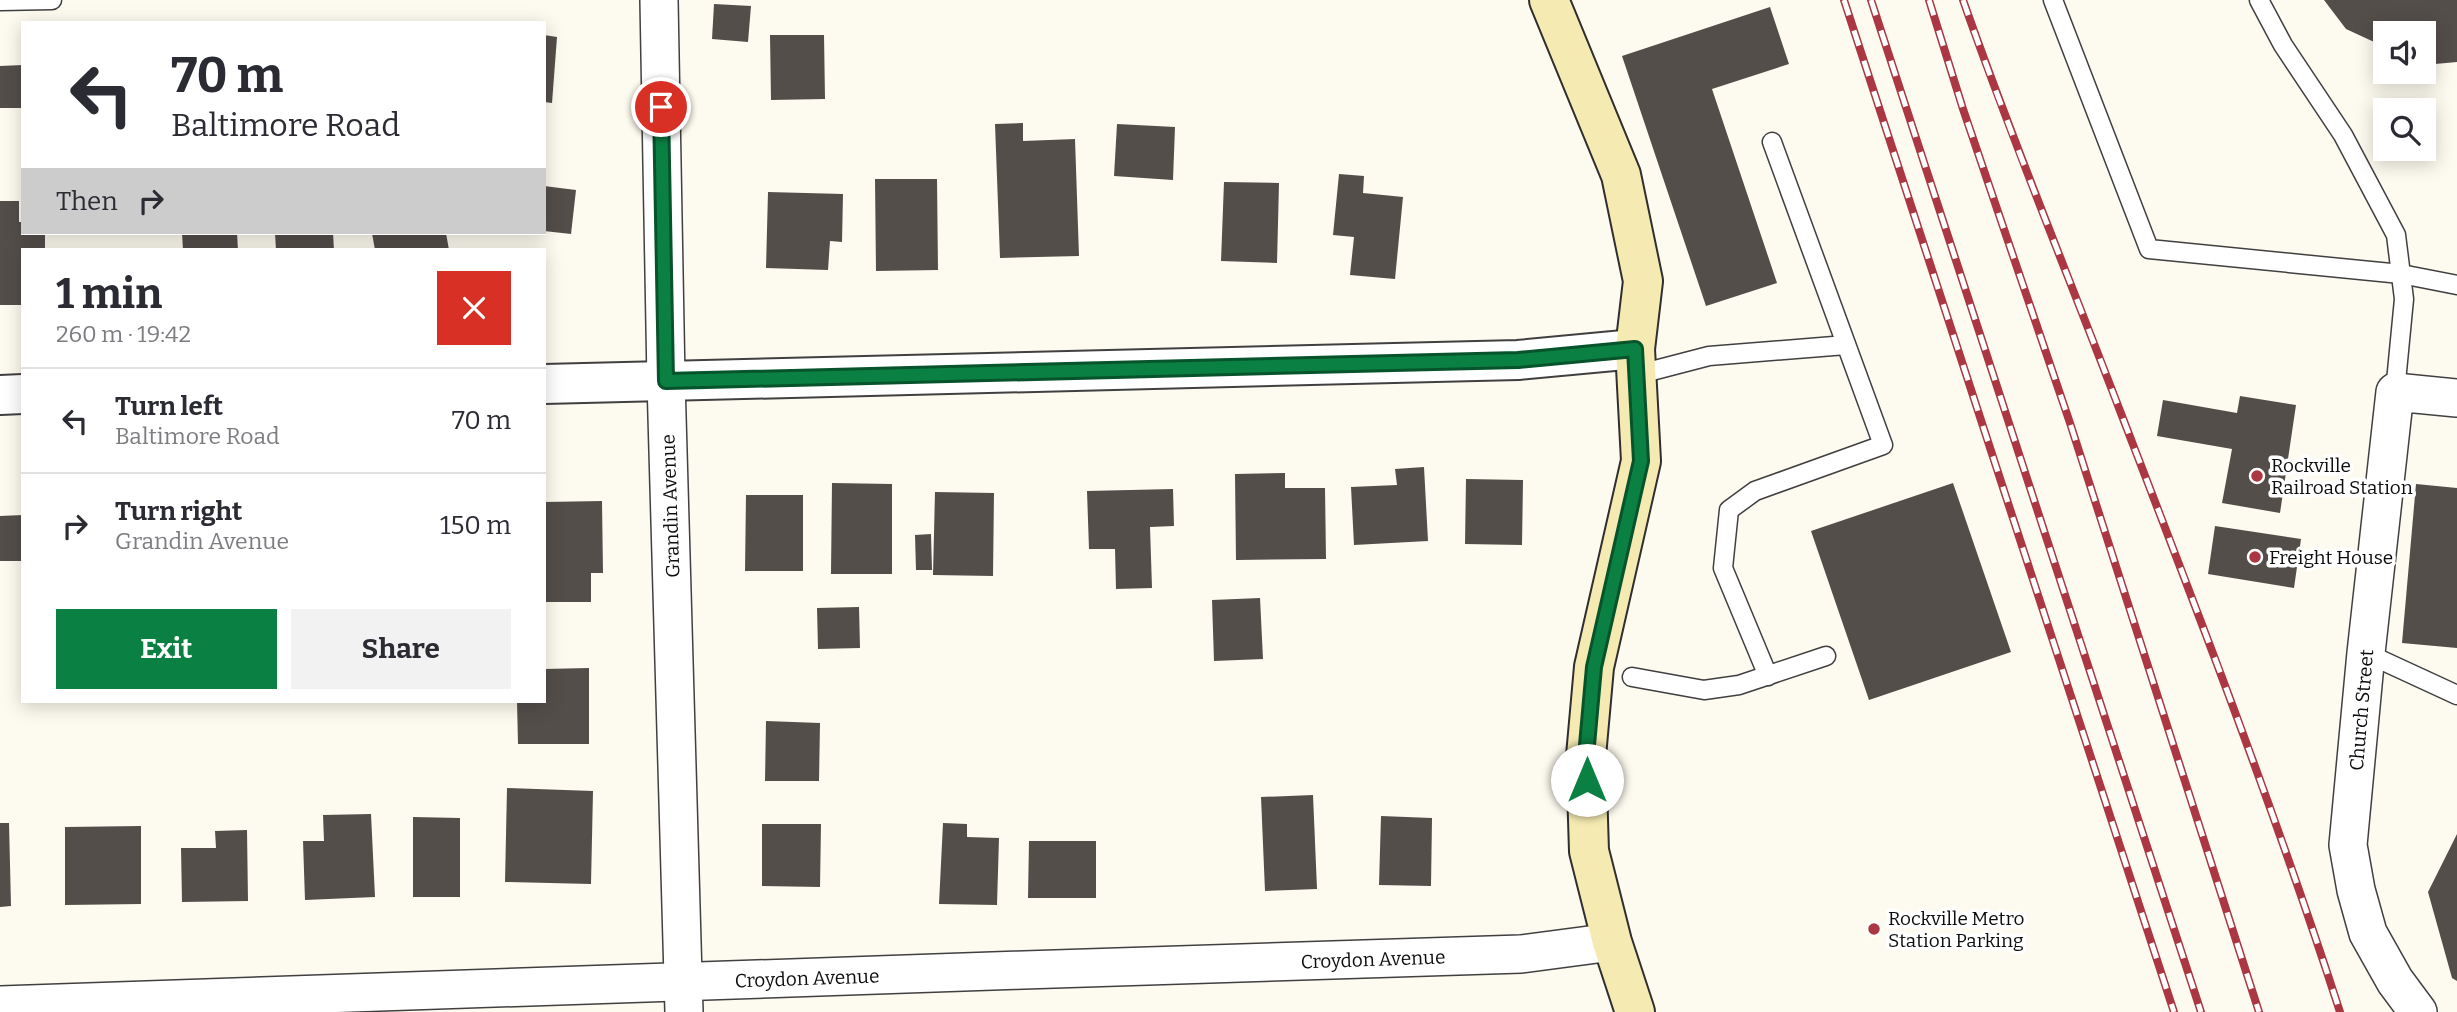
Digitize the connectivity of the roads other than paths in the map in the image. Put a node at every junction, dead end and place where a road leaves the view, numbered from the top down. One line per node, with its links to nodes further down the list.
1 (52, 0): 6 (lane)
2 (659, 0): 12 (street, Grandin Avenue)
3 (1549, 0): 11 (main road)
4 (2053, 0): 8 (lane)
5 (2259, 0): 8 (lane)
6 (0, 1)
7 (1772, 142): 10 (lane)
8 (2401, 274): 9 (lane); 14 (lane)
9 (2457, 285)
10 (1846, 345): 11 (lane); 20 (lane)
11 (1635, 362): 12 (street); 23 (main road)
12 (666, 381): 13 (street); 24 (street, Grandin Avenue)
13 (546, 384)
14 (2395, 392): 17 (street); 18 (street, Church Street)
15 (21, 394): 16 (street)
16 (0, 395)
17 (2457, 398)
18 (2366, 653): 22 (lane); 27 (street, Church Street)
19 (1826, 656): 20 (lane)
20 (1768, 676): 21 (lane)
21 (1632, 677)
22 (2457, 695)
23 (1612, 942): 24 (street, Croydon Avenue); 26 (main road)
24 (684, 997): 25 (street, Croydon Avenue)
25 (0, 1005)
26 (1635, 1012)
27 (2418, 1012)

